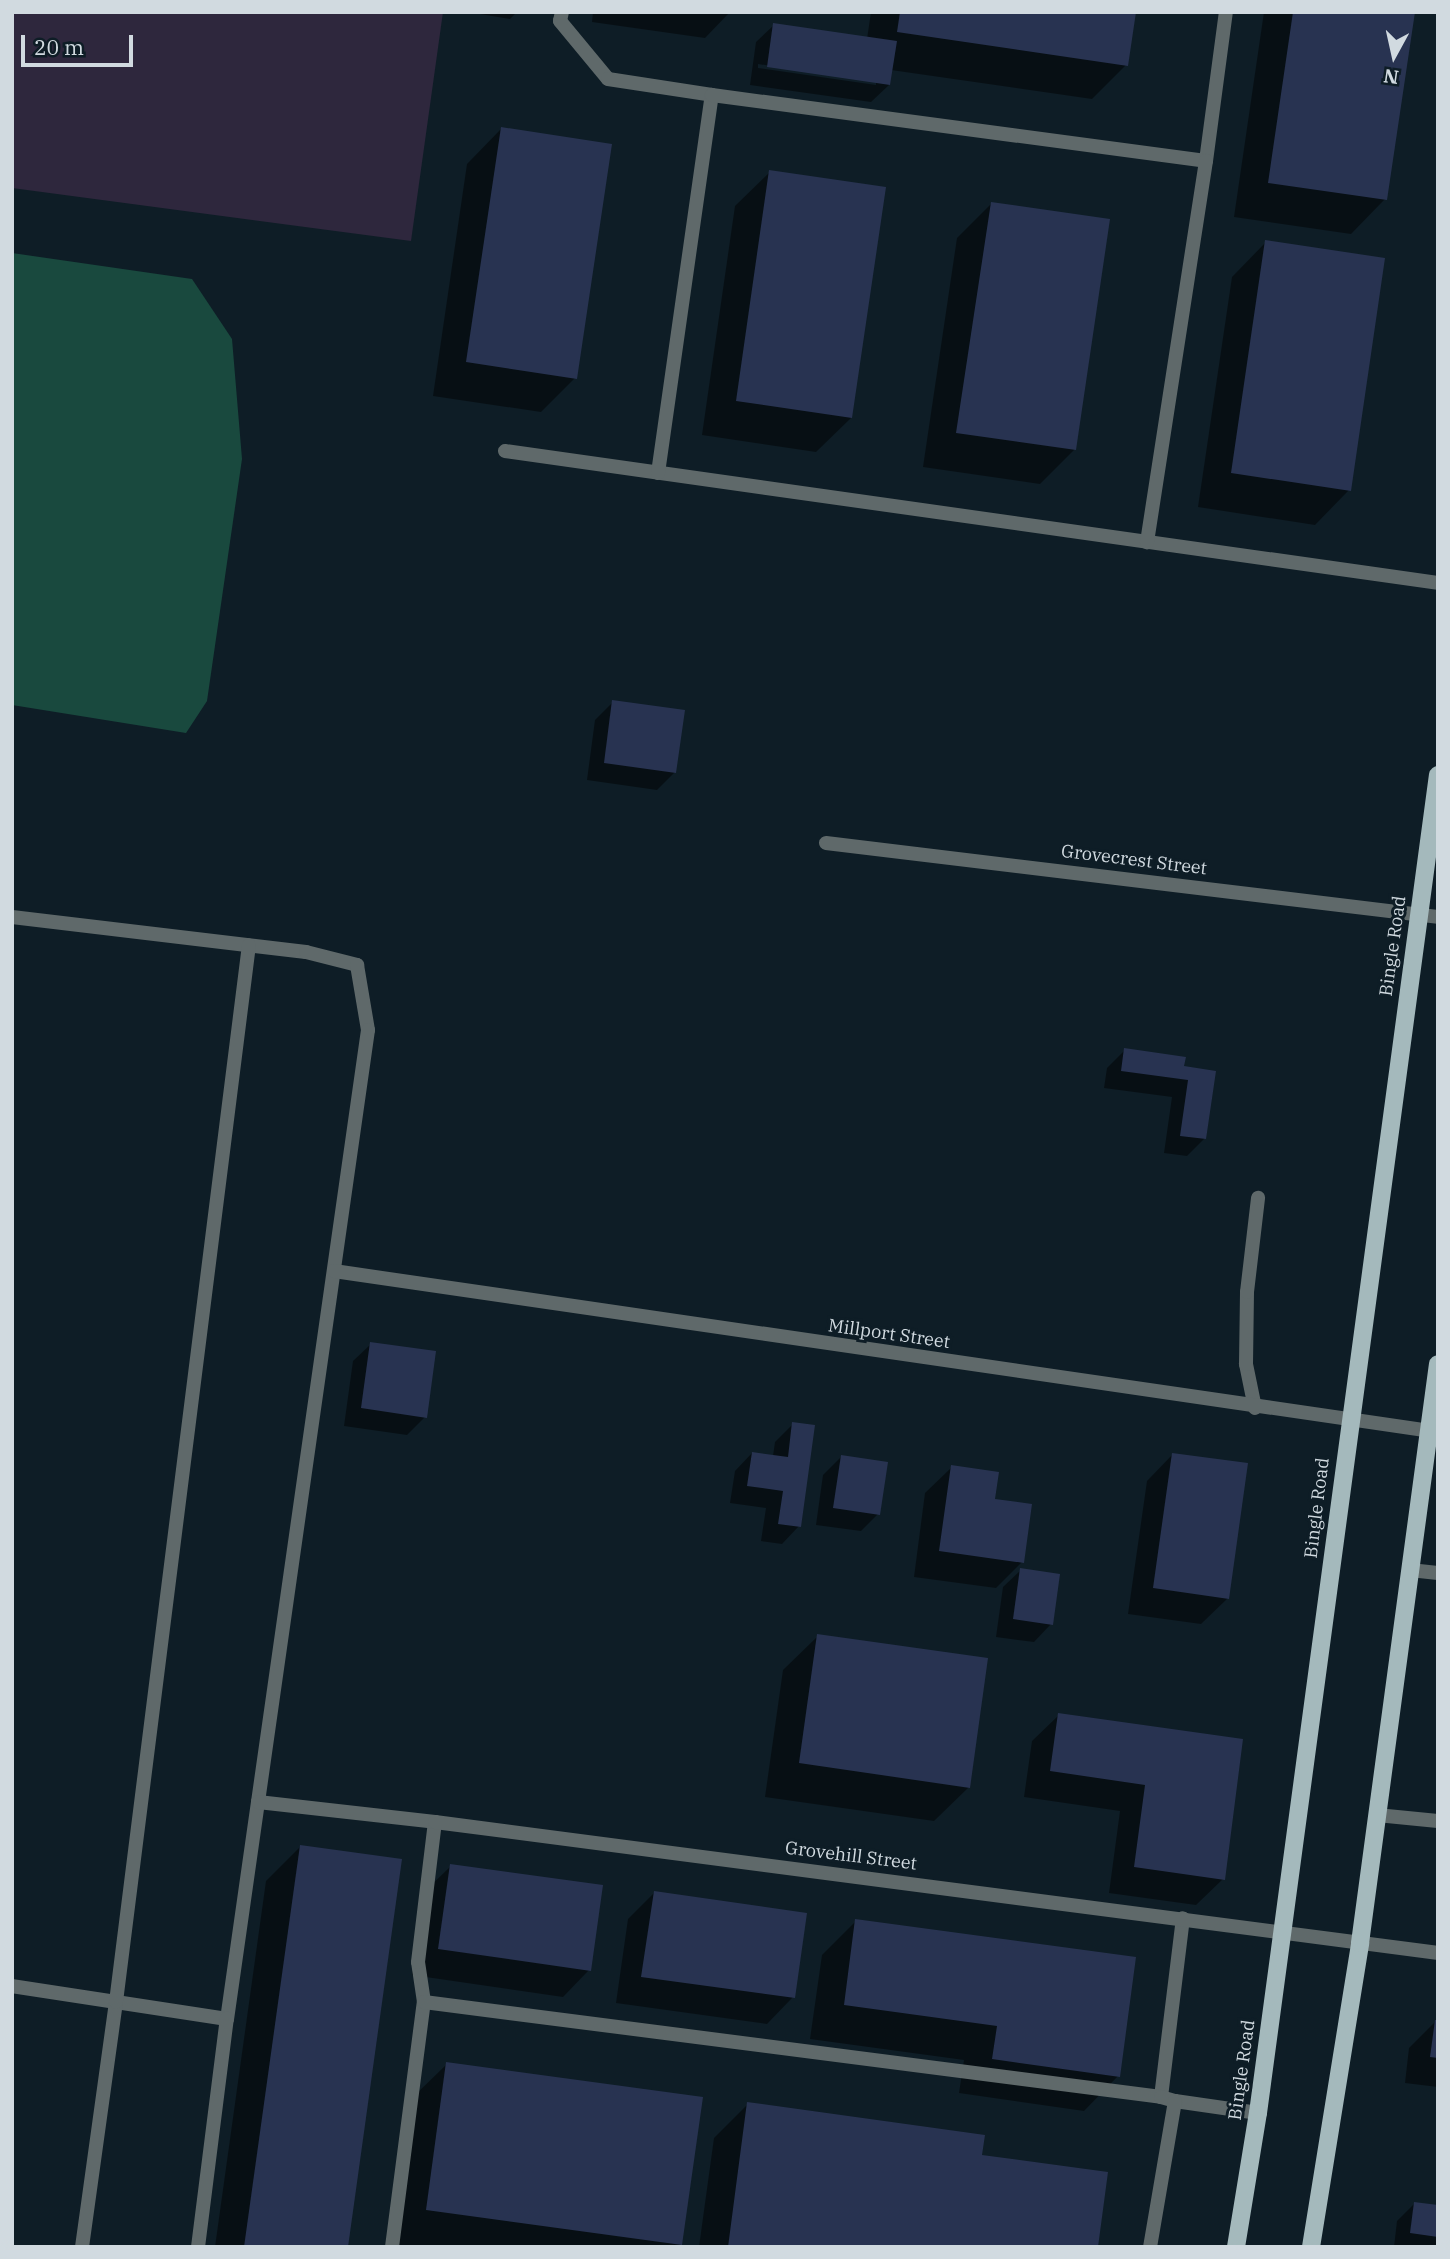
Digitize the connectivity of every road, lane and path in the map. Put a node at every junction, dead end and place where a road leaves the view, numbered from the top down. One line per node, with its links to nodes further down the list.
1 (562, 12): 3 (street)
2 (1226, 12): 4 (street)
3 (712, 95): 4 (street); 6 (street)
4 (1206, 161): 7 (street)
5 (505, 451): 6 (street)
6 (658, 473): 7 (street)
7 (1147, 542): 8 (street)
8 (1438, 583)
9 (1438, 775): 11 (main road, Bingle Road)
10 (826, 843): 11 (street, Grovecrest Street)
11 (1418, 915): 13 (street, Grovecrest Street); 19 (main road, Bingle Road)
12 (12, 917): 14 (street)
13 (1438, 917)
14 (249, 945): 16 (street); 32 (street)
15 (1258, 1198): 18 (street)
16 (334, 1271): 18 (street, Millport Street); 23 (street)
17 (1438, 1364): 20 (main road)
18 (1255, 1408): 19 (street, Millport Street)
19 (1349, 1421): 20 (street, Millport Street); 28 (main road, Bingle Road)
20 (1433, 1432): 21 (main road)
21 (1410, 1570): 22 (street); 24 (main road)
22 (1438, 1573)
23 (258, 1802): 26 (street, Grovehill Street); 34 (street)
24 (1377, 1815): 25 (street); 29 (main road)
25 (1438, 1821)
26 (435, 1822): 27 (street, Grovehill Street); 33 (street)
27 (1183, 1918): 28 (street, Grovehill Street); 35 (street)
28 (1283, 1931): 29 (street, Grovehill Street); 36 (main road, Bingle Road)
29 (1360, 1943): 30 (street, Grovehill Street); 42 (main road)
30 (1438, 1953)
31 (12, 1986): 32 (street)
32 (116, 2002): 34 (street); 37 (street)
33 (424, 2002): 35 (street); 39 (street)
34 (227, 2019): 38 (street)
35 (1168, 2099): 36 (street); 40 (street)
36 (1258, 2113): 41 (main road, Bingle Road)
37 (82, 2247)
38 (198, 2247)
39 (392, 2247)
40 (1150, 2247)
41 (1236, 2247)
42 (1311, 2247)

